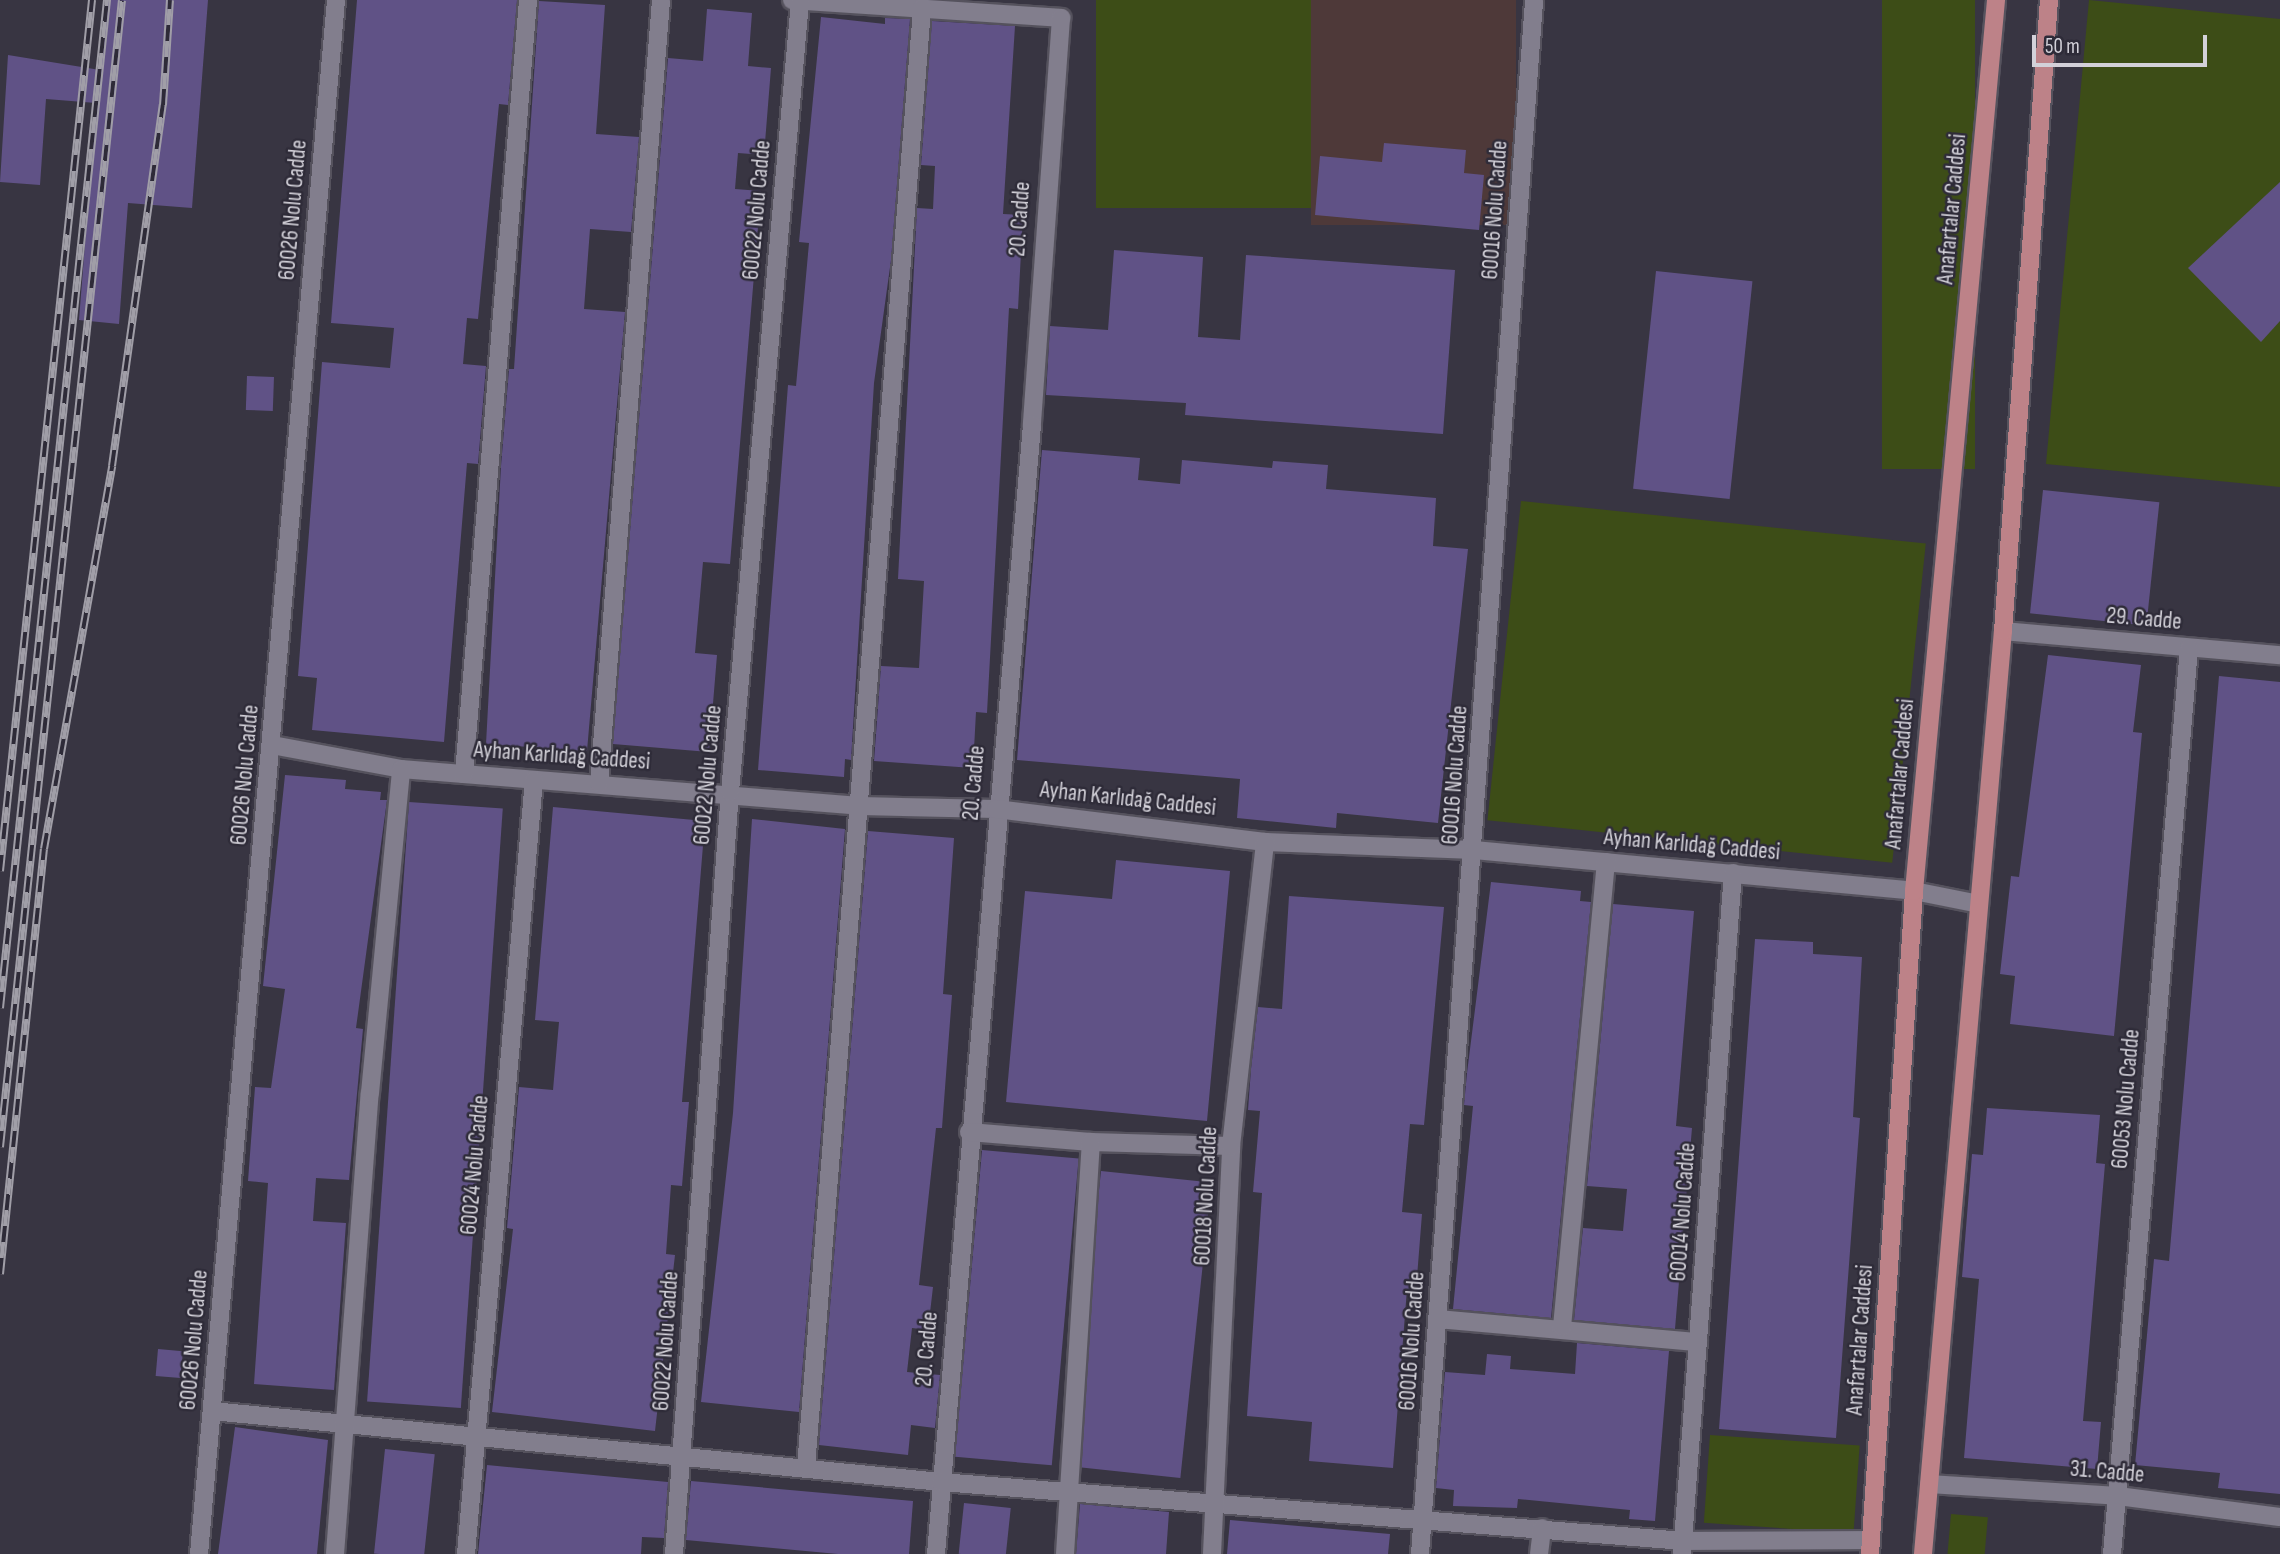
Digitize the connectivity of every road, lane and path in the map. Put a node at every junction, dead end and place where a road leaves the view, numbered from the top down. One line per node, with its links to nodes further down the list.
1 (336, 0): 13 (street, 60026 Nolu Cadde)
2 (528, 0): 15 (street)
3 (662, 0): 17 (street)
4 (792, 0): 8 (street)
5 (1534, 0): 22 (street, 60016 Nolu Cadde)
6 (1996, 0): 25 (main road, Anafartalar Caddesi)
7 (2049, 0): 10 (main road)
8 (800, 1): 9 (street); 18 (street, 60022 Nolu Cadde)
9 (922, 8): 19 (street); 20 (street, 20. Cadde)
10 (2003, 631): 11 (street, 29. Cadde); 26 (main road)
11 (2189, 648): 12 (street, 29. Cadde); 41 (street, 60053 Nolu Cadde)
12 (2280, 655)
13 (272, 746): 14 (street, Ayhan Karlıdağ Caddesi); 33 (street, 60026 Nolu Cadde)
14 (401, 769): 15 (street, Ayhan Karlıdağ Caddesi); 34 (street)
15 (464, 774): 16 (street, Ayhan Karlıdağ Caddesi)
16 (534, 780): 17 (street, Ayhan Karlıdağ Caddesi); 35 (street, 60024 Nolu Cadde)
17 (599, 783): 18 (street, Ayhan Karlıdağ Caddesi)
18 (730, 792): 19 (street, Ayhan Karlıdağ Caddesi); 36 (street, 60022 Nolu Cadde)
19 (860, 806): 20 (street, Ayhan Karlıdağ Caddesi); 37 (street)
20 (996, 809): 21 (street, Ayhan Karlıdağ Caddesi); 27 (street, 20. Cadde)
21 (1265, 842): 22 (street, Ayhan Karlıdağ Caddesi); 29 (street, 60018 Nolu Cadde)
22 (1474, 850): 23 (street, Ayhan Karlıdağ Caddesi); 30 (street, 60016 Nolu Cadde)
23 (1606, 862): 24 (street, Ayhan Karlıdağ Caddesi); 31 (street)
24 (1733, 873): 25 (street, Ayhan Karlıdağ Caddesi); 32 (street, 60014 Nolu Cadde)
25 (1914, 891): 26 (street, Ayhan Karlıdağ Caddesi); 47 (main road, Anafartalar Caddesi)
26 (1979, 904): 39 (main road)
27 (969, 1132): 28 (street); 38 (street, 20. Cadde)
28 (1091, 1142): 29 (street); 40 (street)
29 (1231, 1146): 42 (street, 60018 Nolu Cadde)
30 (1438, 1319): 31 (street); 43 (street, 60016 Nolu Cadde)
31 (1562, 1327): 32 (street)
32 (1698, 1342): 46 (street, 60014 Nolu Cadde)
33 (212, 1410): 34 (street); 48 (street, 60026 Nolu Cadde)
34 (346, 1421): 35 (street); 49 (street)
35 (476, 1433): 36 (street); 50 (street, 60024 Nolu Cadde)
36 (683, 1455): 37 (street); 51 (street, 60022 Nolu Cadde)
37 (806, 1467): 38 (street)
38 (941, 1482): 40 (street); 52 (street, 20. Cadde)
39 (1929, 1484): 41 (street, 31. Cadde); 57 (main road)
40 (1072, 1490): 42 (street); 53 (street)
41 (2118, 1496): 44 (street, 31. Cadde); 58 (street, 60053 Nolu Cadde)
42 (1216, 1501): 43 (street); 54 (street, 60018 Nolu Cadde)
43 (1423, 1517): 45 (street); 55 (street, 60016 Nolu Cadde)
44 (2280, 1517)
45 (1542, 1528): 46 (street); 56 (street)
46 (1683, 1547): 47 (street)
47 (1871, 1547)
48 (199, 1554)
49 (335, 1554)
50 (466, 1554)
51 (674, 1554)
52 (936, 1554)
53 (1065, 1554)
54 (1212, 1554)
55 (1420, 1554)
56 (1539, 1554)
57 (1923, 1554)
58 (2112, 1554)

